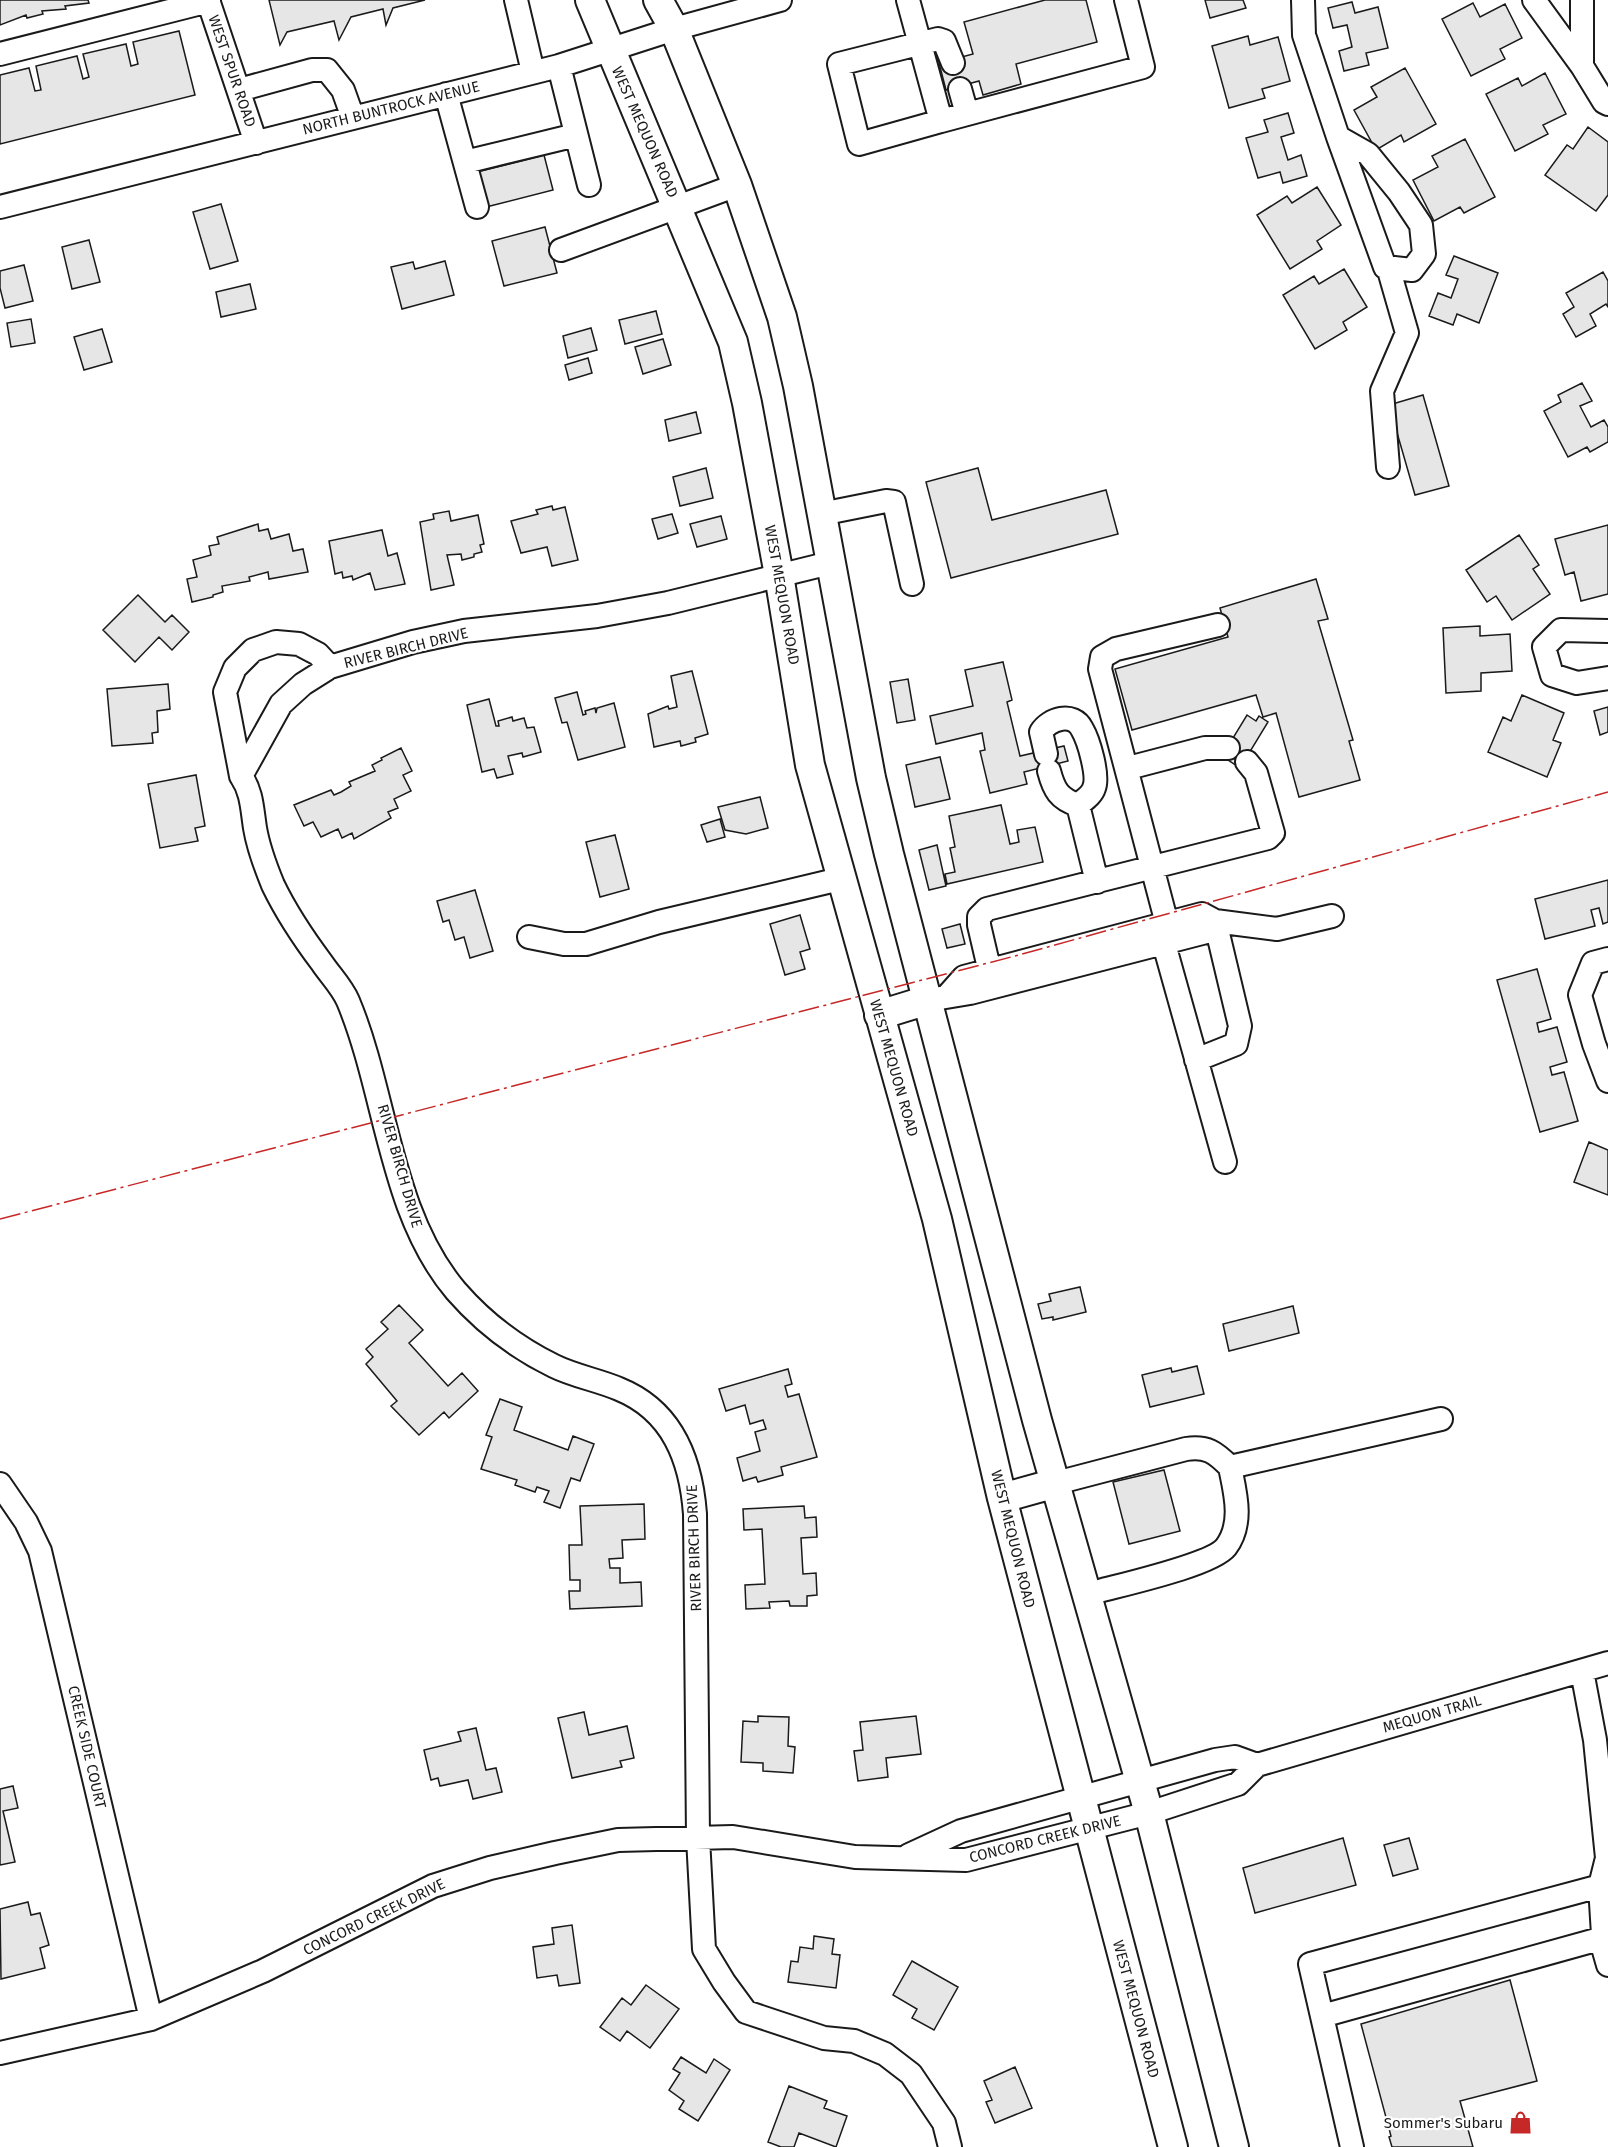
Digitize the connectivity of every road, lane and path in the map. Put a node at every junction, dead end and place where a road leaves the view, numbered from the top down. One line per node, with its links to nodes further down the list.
1 (208, 0): 14 (street); 20 (street, WEST SPUR ROAD)
2 (516, 0): 18 (street)
3 (590, 0): 13 (main road, WEST MEQUON ROAD)
4 (658, 0): 11 (main road)
5 (780, 0): 11 (street, NORTH BUNTROCK AVENUE)
6 (908, 0): 12 (street)
7 (1126, 0): 23 (street)
8 (1303, 0): 27 (street)
9 (1534, 0): 17 (street)
10 (1582, 0): 17 (street)
11 (674, 29): 13 (street, NORTH BUNTROCK AVENUE); 31 (main road)
12 (920, 42): 15 (street); 25 (street); 25 (street)
13 (609, 51): 16 (street, NORTH BUNTROCK AVENUE); 34 (main road, WEST MEQUON ROAD)
14 (0, 54)
15 (953, 63)
16 (559, 66): 18 (street, NORTH BUNTROCK AVENUE); 26 (street)
17 (1582, 66): 22 (street)
18 (533, 72): 21 (street, NORTH BUNTROCK AVENUE)
19 (960, 89): 23 (street)
20 (238, 90): 24 (street); 28 (street, WEST SPUR ROAD)
21 (446, 94): 24 (street, NORTH BUNTROCK AVENUE); 29 (street)
22 (1608, 104)
23 (967, 114): 25 (street)
24 (353, 118): 28 (street, NORTH BUNTROCK AVENUE)
25 (941, 122)
26 (576, 135): 29 (street); 30 (street)
27 (1338, 137): 36 (street); 36 (street)
28 (256, 143): 32 (street, NORTH BUNTROCK AVENUE)
29 (465, 162): 33 (street)
30 (589, 185)
31 (737, 185): 34 (street); 38 (main road)
32 (0, 207)
33 (477, 207)
34 (678, 207): 35 (street); 40 (main road, WEST MEQUON ROAD)
35 (561, 250)
36 (1388, 267): 37 (street)
37 (1388, 467)
38 (821, 514): 39 (main road); 41 (street)
39 (830, 563): 40 (street, RIVER BIRCH DRIVE); 60 (main road)
40 (779, 575): 44 (street, RIVER BIRCH DRIVE); 52 (main road, WEST MEQUON ROAD)
41 (912, 584)
42 (1218, 625): 48 (street)
43 (1608, 631): 45 (street)
44 (330, 667): 49 (street, RIVER BIRCH DRIVE); 49 (street)
45 (1608, 678)
46 (1228, 748): 48 (street)
47 (1247, 762): 51 (street)
48 (1128, 771): 51 (street)
49 (241, 776): 78 (street, RIVER BIRCH DRIVE)
50 (1078, 805): 50 (street); 53 (street)
51 (1152, 869): 53 (street); 56 (street)
52 (840, 879): 57 (street); 61 (main road, WEST MEQUON ROAD)
53 (1097, 882): 59 (street)
54 (1332, 916): 55 (street)
55 (1215, 921): 56 (street); 62 (street)
56 (1168, 936): 59 (street); 62 (street)
57 (528, 937)
58 (1608, 959): 63 (street)
59 (992, 979): 60 (street)
60 (938, 998): 61 (main road); 67 (main road)
61 (879, 1015): 69 (main road, WEST MEQUON ROAD)
62 (1196, 1060): 64 (street)
63 (1608, 1081)
64 (1225, 1162)
65 (1440, 1419): 66 (street)
66 (1230, 1467): 67 (street); 70 (street)
67 (1056, 1483): 69 (main road); 70 (main road)
68 (0, 1484): 84 (street, CREEK SIDE COURT)
69 (1002, 1498): 75 (main road, WEST MEQUON ROAD)
70 (1088, 1594): 74 (main road)
71 (1608, 1664): 72 (street, MEQUON TRAIL)
72 (1582, 1671): 73 (street, MEQUON TRAIL); 80 (street)
73 (1257, 1765): 74 (street, MEQUON TRAIL); 76 (street, MEQUON TRAIL)
74 (1140, 1781): 75 (street, CONCORD CREEK DRIVE); 76 (main road)
75 (1080, 1797): 77 (main road, WEST MEQUON ROAD); 79 (street, CONCORD CREEK DRIVE)
76 (1149, 1813): 77 (street, CONCORD CREEK DRIVE); 88 (main road)
77 (1088, 1829): 79 (street, CONCORD CREEK DRIVE); 87 (main road, WEST MEQUON ROAD)
78 (698, 1838): 79 (street, CONCORD CREEK DRIVE); 84 (street, CONCORD CREEK DRIVE); 86 (street, RIVER BIRCH DRIVE)
79 (904, 1857)
80 (1600, 1886): 81 (street); 83 (street)
81 (1603, 1938): 82 (street); 83 (street)
82 (1608, 1965)
83 (1322, 2016): 89 (street)
84 (151, 2019): 85 (street, CONCORD CREEK DRIVE)
85 (0, 2052)
86 (950, 2147)
87 (1173, 2147)
88 (1234, 2147)
89 (1352, 2147)

